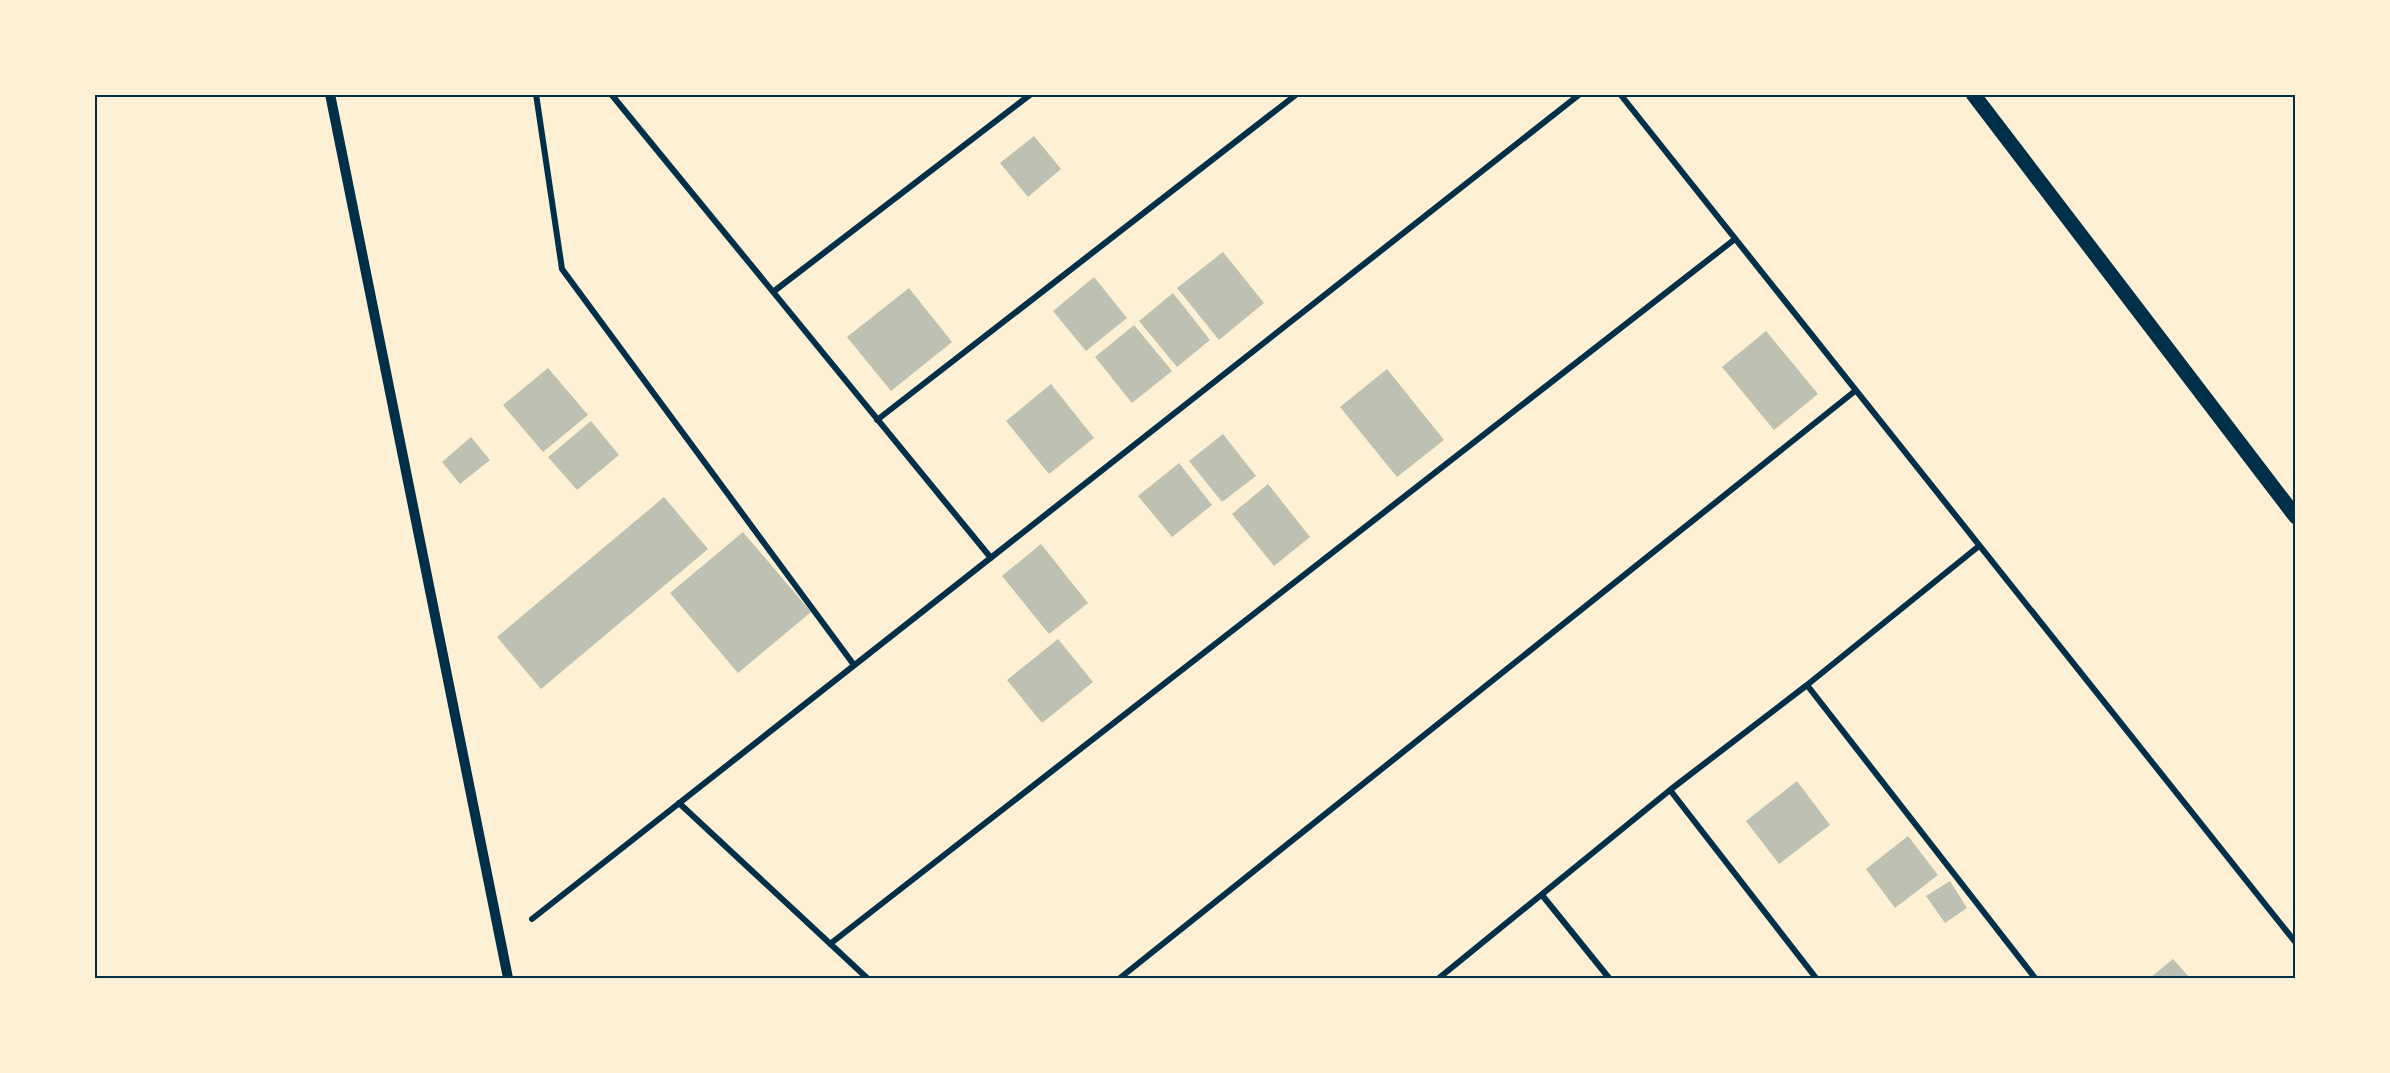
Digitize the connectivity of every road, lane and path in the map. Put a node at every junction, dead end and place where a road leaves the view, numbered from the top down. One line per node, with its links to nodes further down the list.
1 (330, 94): 24 (street)
2 (536, 94): 16 (street)
3 (611, 94): 10 (street)
4 (1032, 94): 10 (street)
5 (1297, 94): 12 (street)
6 (1580, 94): 15 (street)
7 (1620, 94): 9 (street)
8 (1973, 94): 13 (main road)
9 (1735, 239): 11 (street); 23 (street)
10 (773, 292): 12 (street)
11 (1855, 391): 14 (street); 26 (street)
12 (877, 420): 15 (street)
13 (2295, 517)
14 (1979, 546): 17 (street); 22 (street)
15 (991, 558): 16 (street)
16 (854, 665): 19 (street)
17 (1807, 685): 18 (street); 30 (street)
18 (1670, 790): 20 (street); 29 (street)
19 (680, 803): 21 (street); 23 (street)
20 (1542, 895): 27 (street); 28 (street)
21 (532, 919)
22 (2295, 943)
23 (830, 944): 25 (street)
24 (508, 978)
25 (867, 978)
26 (1120, 978)
27 (1439, 978)
28 (1608, 978)
29 (1816, 978)
30 (2035, 978)

